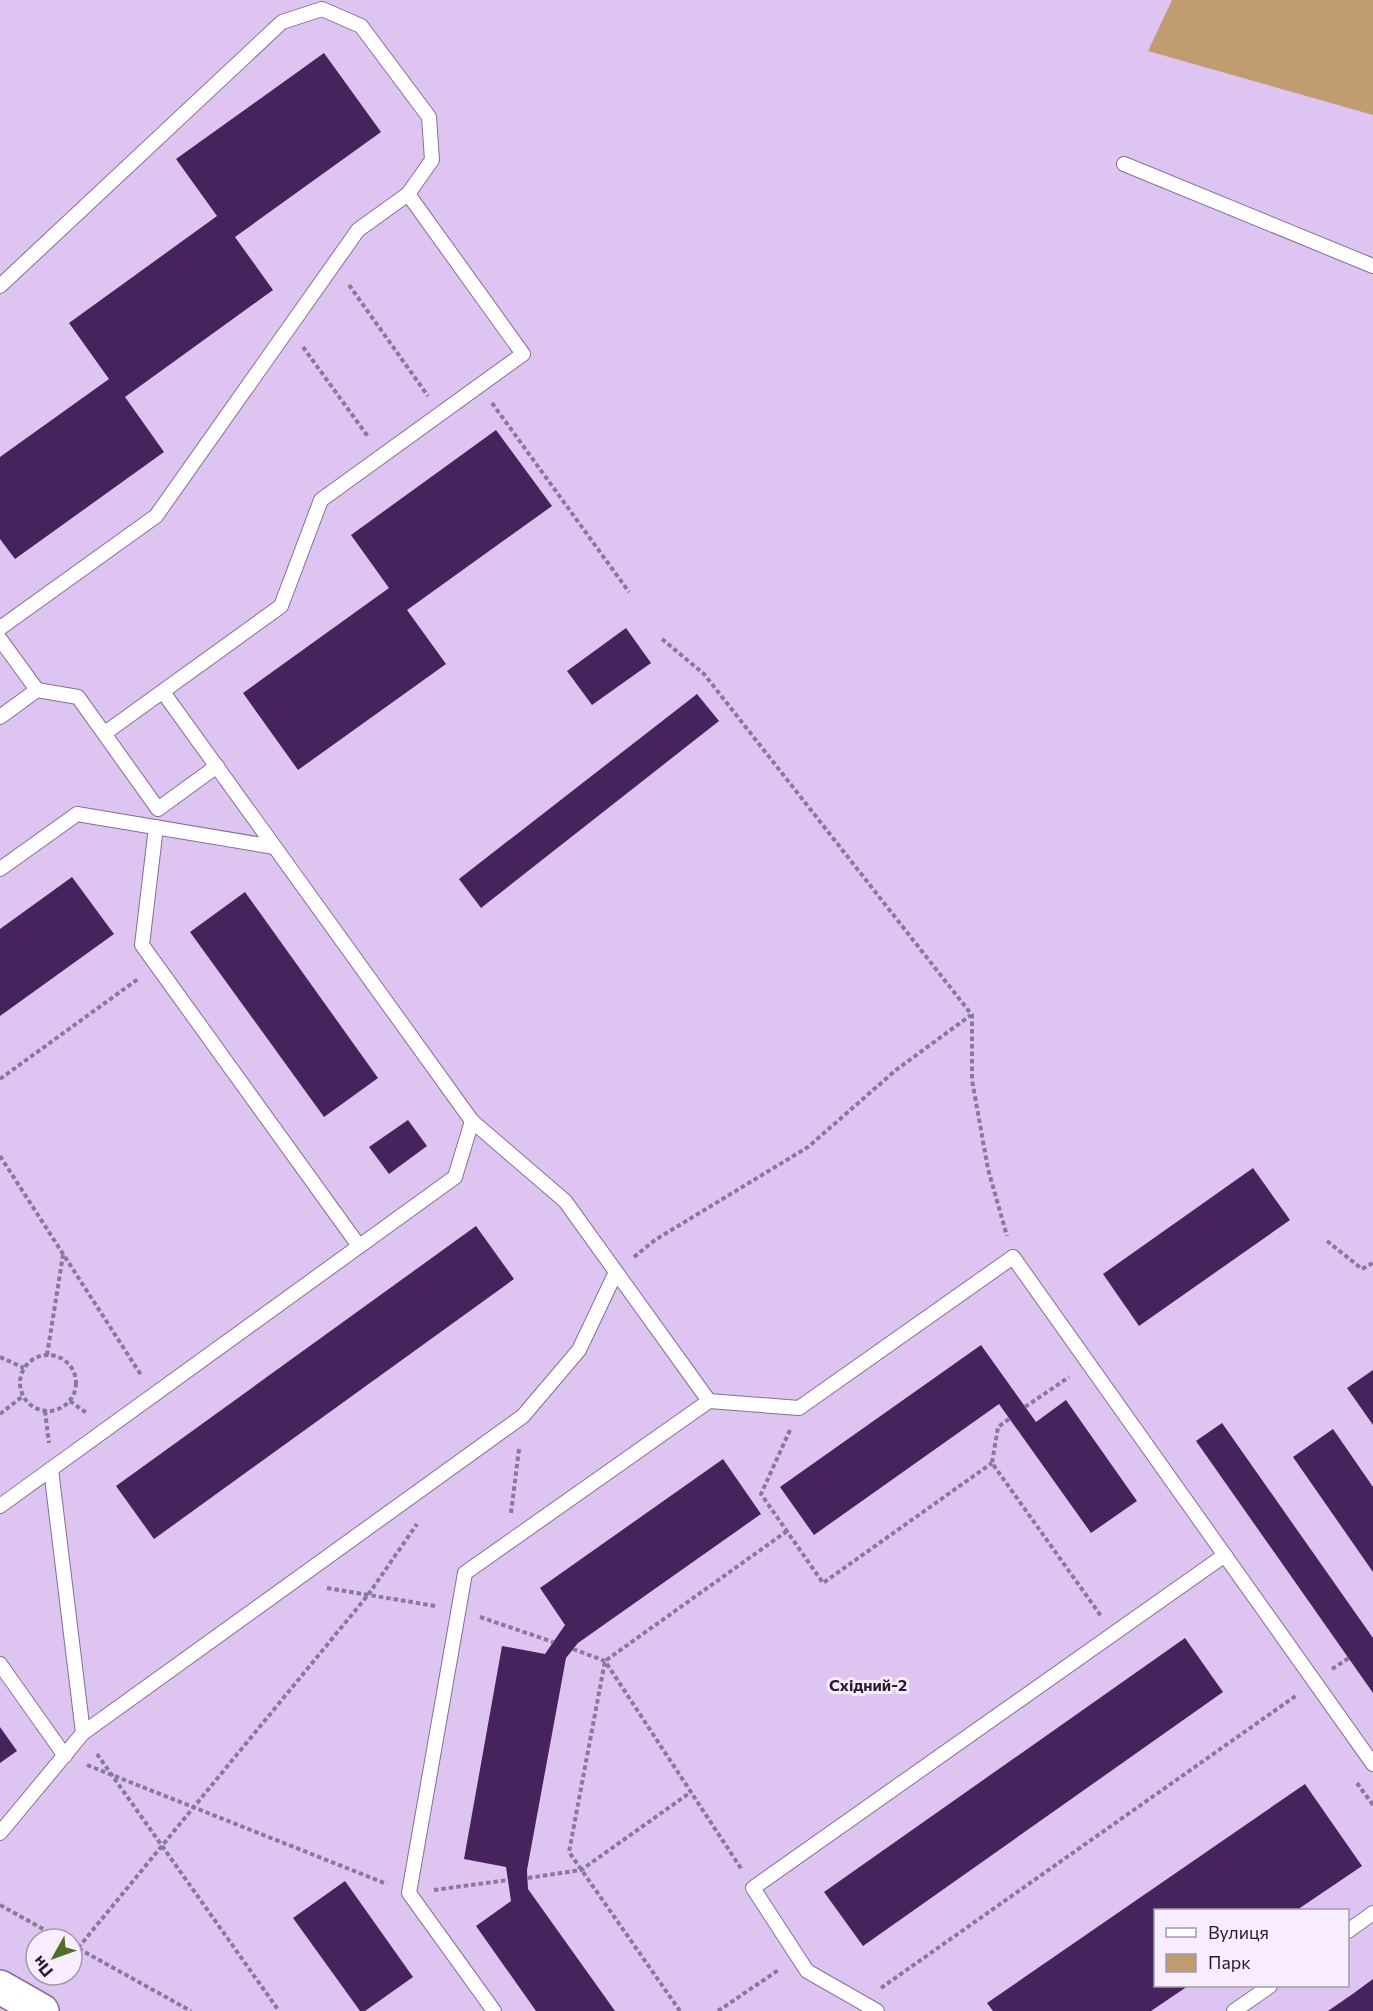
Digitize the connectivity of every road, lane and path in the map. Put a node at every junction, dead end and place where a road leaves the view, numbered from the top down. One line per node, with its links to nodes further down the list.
1 (1124, 164): 4 (lane)
2 (408, 194): 3 (lane); 5 (lane); 7 (lane)
3 (334, 264): 6 (lane); 8 (path)
4 (1373, 266)
5 (0, 286)
6 (289, 327): 9 (path); 11 (lane)
7 (480, 385): 8 (lane); 10 (path)
8 (441, 413): 9 (lane)
9 (382, 456): 15 (lane)
10 (629, 592)
11 (0, 628)
12 (0, 639): 14 (lane)
13 (662, 639): 23 (path)
14 (37, 690): 16 (lane); 17 (lane)
15 (163, 692): 17 (lane); 18 (lane)
16 (0, 717)
17 (105, 733): 18 (lane)
18 (217, 766): 20 (lane)
19 (156, 827): 20 (lane); 21 (lane); 22 (lane)
20 (274, 847): 25 (lane)
21 (0, 869)
22 (158, 966): 24 (path); 28 (lane)
23 (972, 1015): 30 (path); 32 (path)
24 (0, 1079)
25 (472, 1121): 28 (lane); 32 (lane)
26 (0, 1156): 29 (path)
27 (1327, 1241): 31 (path)
28 (359, 1246): 37 (lane)
29 (63, 1254): 33 (path); 37 (path)
30 (1013, 1257): 35 (lane); 41 (lane)
31 (1373, 1263)
32 (616, 1272): 39 (lane); 43 (lane)
33 (47, 1355): 36 (path); 38 (path)
34 (0, 1357): 36 (path)
35 (1088, 1363): 40 (path); 51 (lane)
36 (24, 1368): 38 (path)
37 (154, 1395): 46 (lane)
38 (22, 1396): 42 (path)
39 (709, 1401): 41 (lane); 50 (lane)
40 (1025, 1407)
41 (799, 1408): 49 (path)
42 (0, 1414)
43 (523, 1416): 50 (path); 52 (lane)
44 (1009, 1419): 45 (path)
45 (992, 1463): 49 (path); 55 (path)
46 (51, 1469): 47 (lane); 62 (lane)
47 (0, 1506)
48 (422, 1517): 53 (path)
49 (787, 1531): 59 (path)
50 (507, 1543): 54 (lane)
51 (1225, 1555): 55 (lane); 61 (lane)
52 (292, 1582): 53 (path); 62 (lane)
53 (368, 1595): 54 (path); 67 (path)
54 (459, 1610): 56 (path); 74 (lane)
55 (1114, 1634): 73 (lane)
56 (553, 1642)
57 (573, 1649): 59 (path)
58 (1348, 1658): 61 (path)
59 (605, 1660): 66 (path); 70 (path)
60 (0, 1664): 63 (lane)
61 (1315, 1682): 64 (lane); 84 (path)
62 (83, 1733): 63 (lane); 65 (path)
63 (65, 1756): 65 (path); 68 (lane)
64 (1373, 1764)
65 (112, 1774): 67 (path); 69 (path)
66 (691, 1792): 70 (path); 73 (path)
67 (194, 1807): 69 (path); 74 (path)
68 (0, 1833)
69 (162, 1845): 79 (path); 87 (path)
70 (581, 1870): 71 (path); 89 (path)
71 (528, 1878)
72 (508, 1880): 74 (path)
73 (753, 1888): 81 (lane)
74 (409, 1893): 88 (lane)
75 (0, 1905): 77 (path)
76 (1373, 1913): 78 (lane)
77 (39, 1927)
78 (1349, 1930)
79 (84, 1941)
80 (84, 1951): 86 (path)
81 (798, 1956): 84 (lane); 90 (path)
82 (1269, 1987): 92 (lane)
83 (0, 1988): 85 (street)
84 (861, 2002): 91 (lane)
85 (42, 2011)
86 (190, 2011)
87 (279, 2011)
88 (494, 2011)
89 (680, 2011)
90 (718, 2011)
91 (877, 2011)
92 (1234, 2011)

